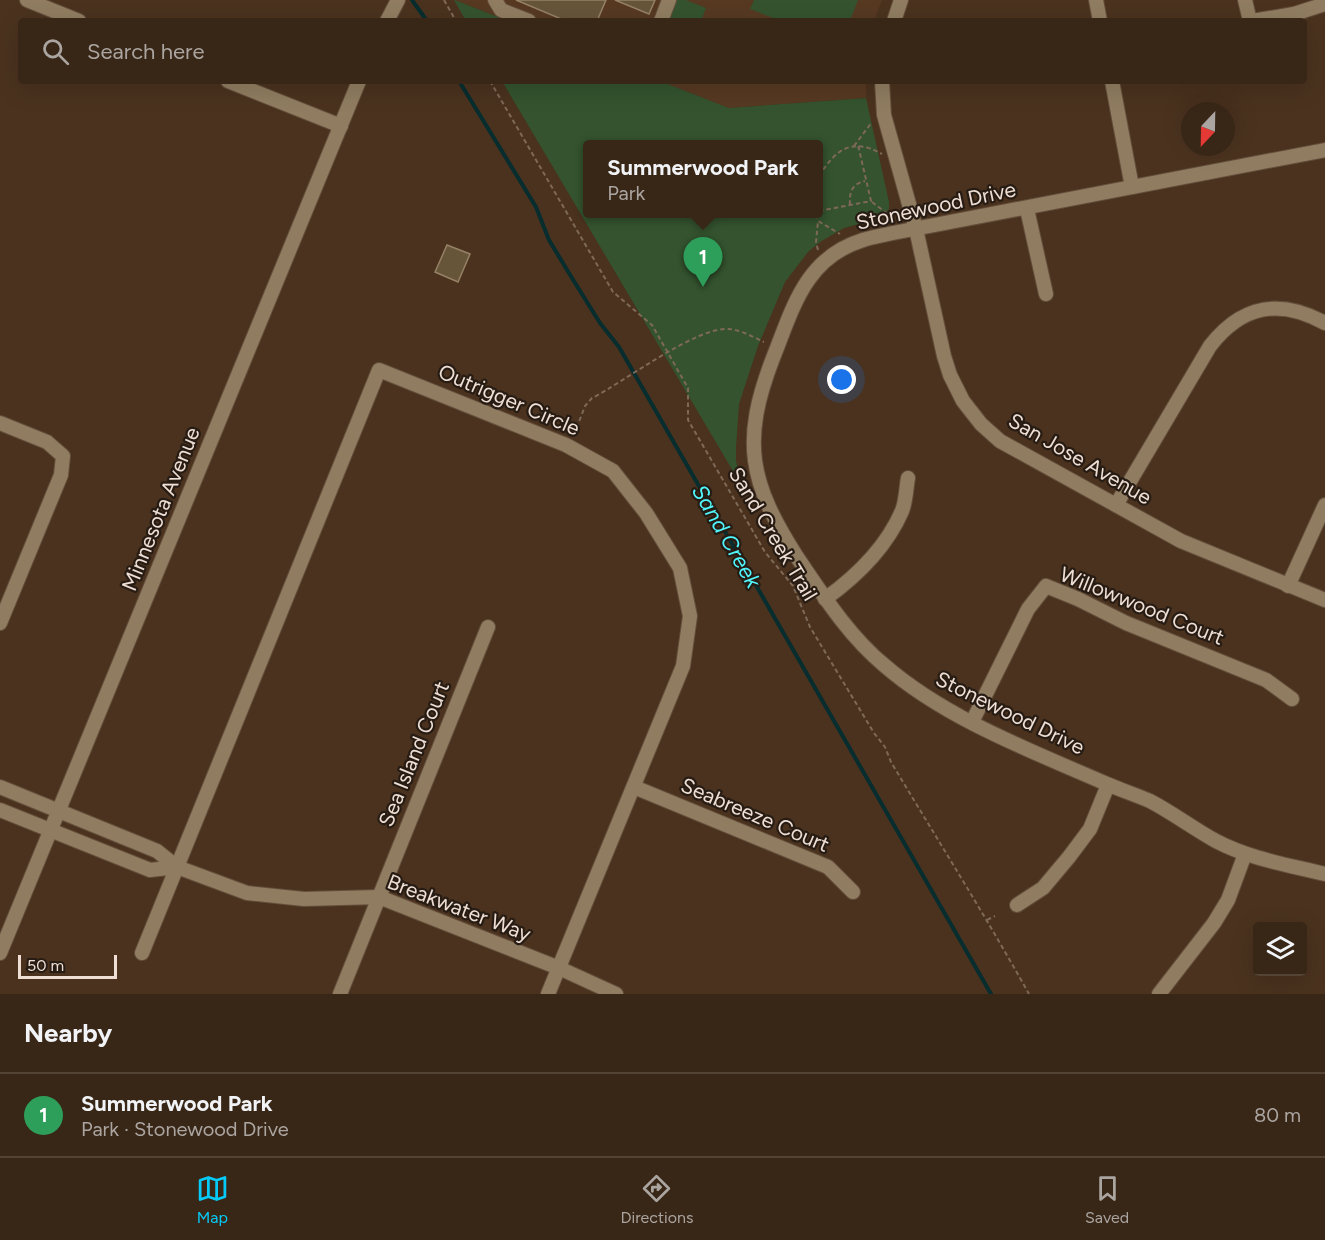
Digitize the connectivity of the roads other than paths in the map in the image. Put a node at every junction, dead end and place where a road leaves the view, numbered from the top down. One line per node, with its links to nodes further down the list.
1 (27, 0): 8 (street)
2 (495, 0): 9 (street)
3 (669, 0): 10 (street)
4 (901, 0): 11 (street)
5 (1096, 0): 12 (street)
6 (1245, 0): 13 (street)
7 (1325, 4): 14 (street)
8 (72, 18)
9 (521, 18)
10 (661, 18)
11 (895, 18)
12 (1099, 18)
13 (1250, 18)
14 (1269, 18)
15 (236, 84): 19 (street)
16 (358, 84): 19 (street, Minnesota Avenue)
17 (882, 84): 23 (street, San Jose Avenue)
18 (1113, 84): 21 (street)
19 (341, 126): 41 (street, Minnesota Avenue)
20 (1325, 150): 21 (street, Stonewood Drive)
21 (1132, 187): 22 (street, Stonewood Drive)
22 (1027, 209): 23 (street, Stonewood Drive); 24 (street)
23 (916, 229): 28 (street, San Jose Avenue); 31 (street, Stonewood Drive)
24 (1046, 294)
25 (1325, 323): 28 (street)
26 (0, 423): 33 (street)
27 (908, 478): 31 (street)
28 (1116, 505): 30 (street, San Jose Avenue)
29 (1325, 505): 30 (street)
30 (1288, 586): 32 (street, San Jose Avenue)
31 (825, 599): 36 (street, Stonewood Drive)
32 (1325, 600)
33 (0, 624)
34 (488, 627): 47 (street, Sea Island Court)
35 (1292, 699): 36 (street, Willowwood Court)
36 (972, 722): 37 (street, Stonewood Drive)
37 (1108, 784): 43 (street, Stonewood Drive); 48 (street)
38 (634, 787): 44 (street, Outrigger Circle); 46 (street, Seabreeze Court); 51 (street, Outrigger Circle)
39 (0, 788): 41 (street, Breakwater Way)
40 (0, 810): 42 (street, Breakwater Way)
41 (58, 812): 42 (street, Minnesota Avenue); 44 (street, Breakwater Way)
42 (51, 832): 44 (street, Breakwater Way); 49 (street, Minnesota Avenue)
43 (1245, 854): 45 (street, Stonewood Drive); 55 (street)
44 (177, 867): 47 (street, Breakwater Way); 50 (street)
45 (1325, 874)
46 (853, 892)
47 (379, 897): 51 (street, Breakwater Way); 52 (street, Sea Island Court)
48 (1017, 905)
49 (0, 952)
50 (142, 953)
51 (559, 968): 53 (street, Outrigger Circle); 54 (street, Breakwater Way)
52 (339, 994)
53 (549, 994)
54 (616, 994)
55 (1159, 994)

